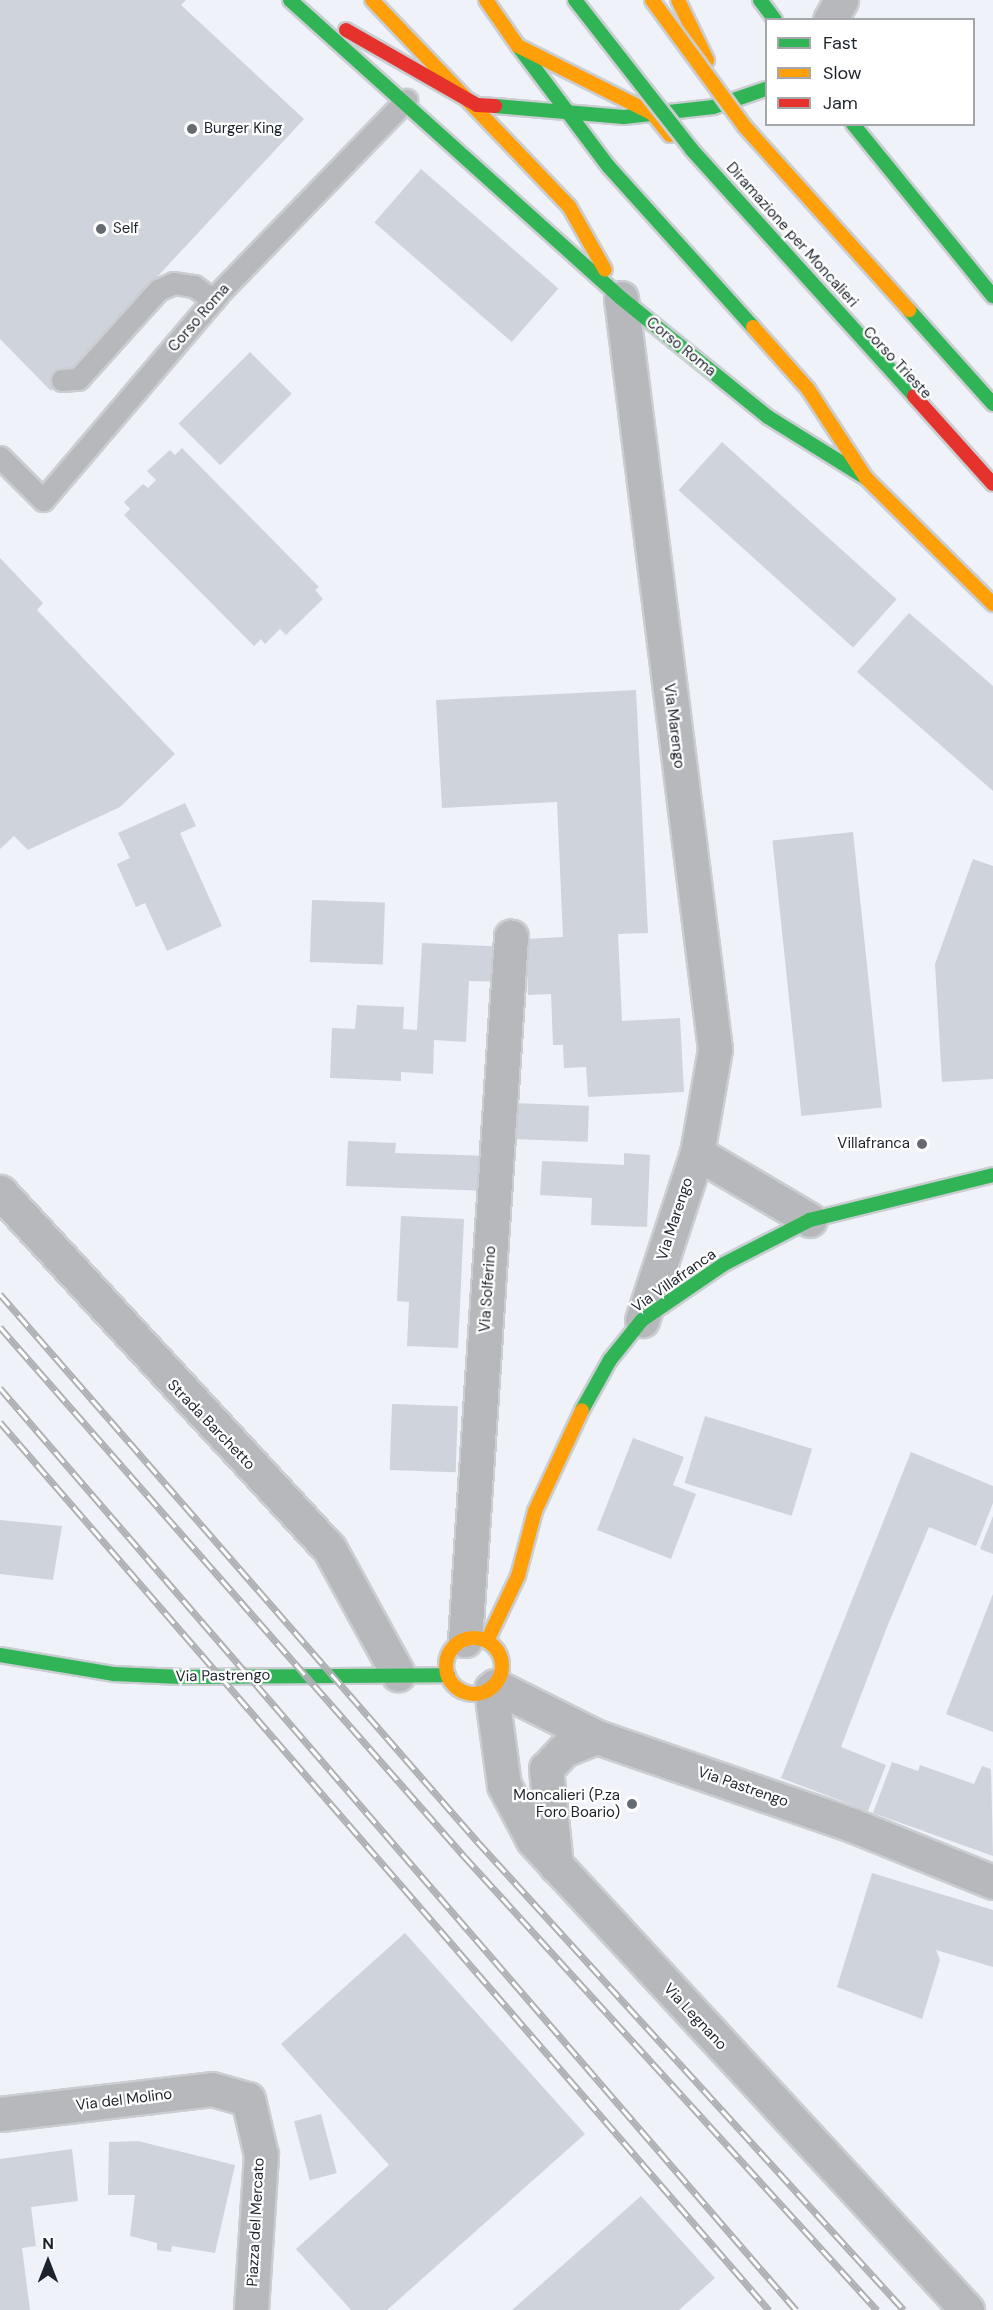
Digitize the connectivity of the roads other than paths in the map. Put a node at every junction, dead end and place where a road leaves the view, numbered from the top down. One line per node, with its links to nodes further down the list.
1 (290, 0): 12 (main road, Corso Roma)
2 (316, 0): 12 (main road)
3 (372, 0): 17 (main road)
4 (486, 0): 13 (main road, Corso Trieste)
5 (575, 0): 29 (main road, Diramazione per Moncalieri, bridge)
6 (652, 0): 25 (main road, bridge)
7 (678, 0): 16 (main road, Corso Trieste)
8 (760, 0): 10 (main road)
9 (841, 0): 11 (street)
10 (774, 18)
11 (831, 18)
12 (322, 26): 15 (main road, Corso Roma); 17 (main road)
13 (518, 46): 18 (main road, Corso Roma); 19 (main road, Corso Trieste)
14 (765, 89): 16 (main road)
15 (406, 100): 22 (main road, Corso Roma); 23 (lane, Corso Roma)
16 (736, 100): 19 (main road); 26 (main road, Corso Trieste)
17 (477, 105): 18 (main road); 22 (main road)
18 (566, 114): 19 (main road); 28 (main road, Corso Roma)
19 (653, 114): 30 (main road, Corso Trieste)
20 (855, 126): 21 (main road)
21 (993, 296)
22 (621, 298): 28 (main road, Corso Roma); 33 (street, Via Marengo)
23 (213, 300): 24 (lane); 27 (lane, Corso Roma)
24 (62, 380)
25 (993, 404)
26 (993, 424)
27 (0, 457)
28 (866, 477): 31 (main road, Corso Roma)
29 (993, 484)
30 (993, 492)
31 (993, 604)
32 (511, 938): 38 (street, Via Solferino)
33 (697, 1153): 36 (street); 37 (street, Via Marengo)
34 (993, 1174): 36 (main road, Via Villafranca)
35 (0, 1192): 40 (street, Strada Barchetto)
36 (810, 1220): 37 (main road, Via Villafranca)
37 (642, 1320): 38 (main road, Via Villafranca)
38 (476, 1640): 41 (main road); 42 (main road)
39 (0, 1655): 40 (main road, Via Pastrengo)
40 (398, 1674): 41 (main road, Via Pastrengo)
41 (448, 1676): 42 (main road)
42 (493, 1688): 43 (street, Via Pastrengo); 44 (street, Via Legnano)
43 (597, 1737): 44 (street); 45 (street, Via Pastrengo)
44 (556, 1866): 49 (street, Via Legnano)
45 (993, 1882)
46 (248, 2099): 47 (street, Via del Molino); 48 (street, Piazza del Mercato)
47 (0, 2114)
48 (251, 2310)
49 (967, 2310)

